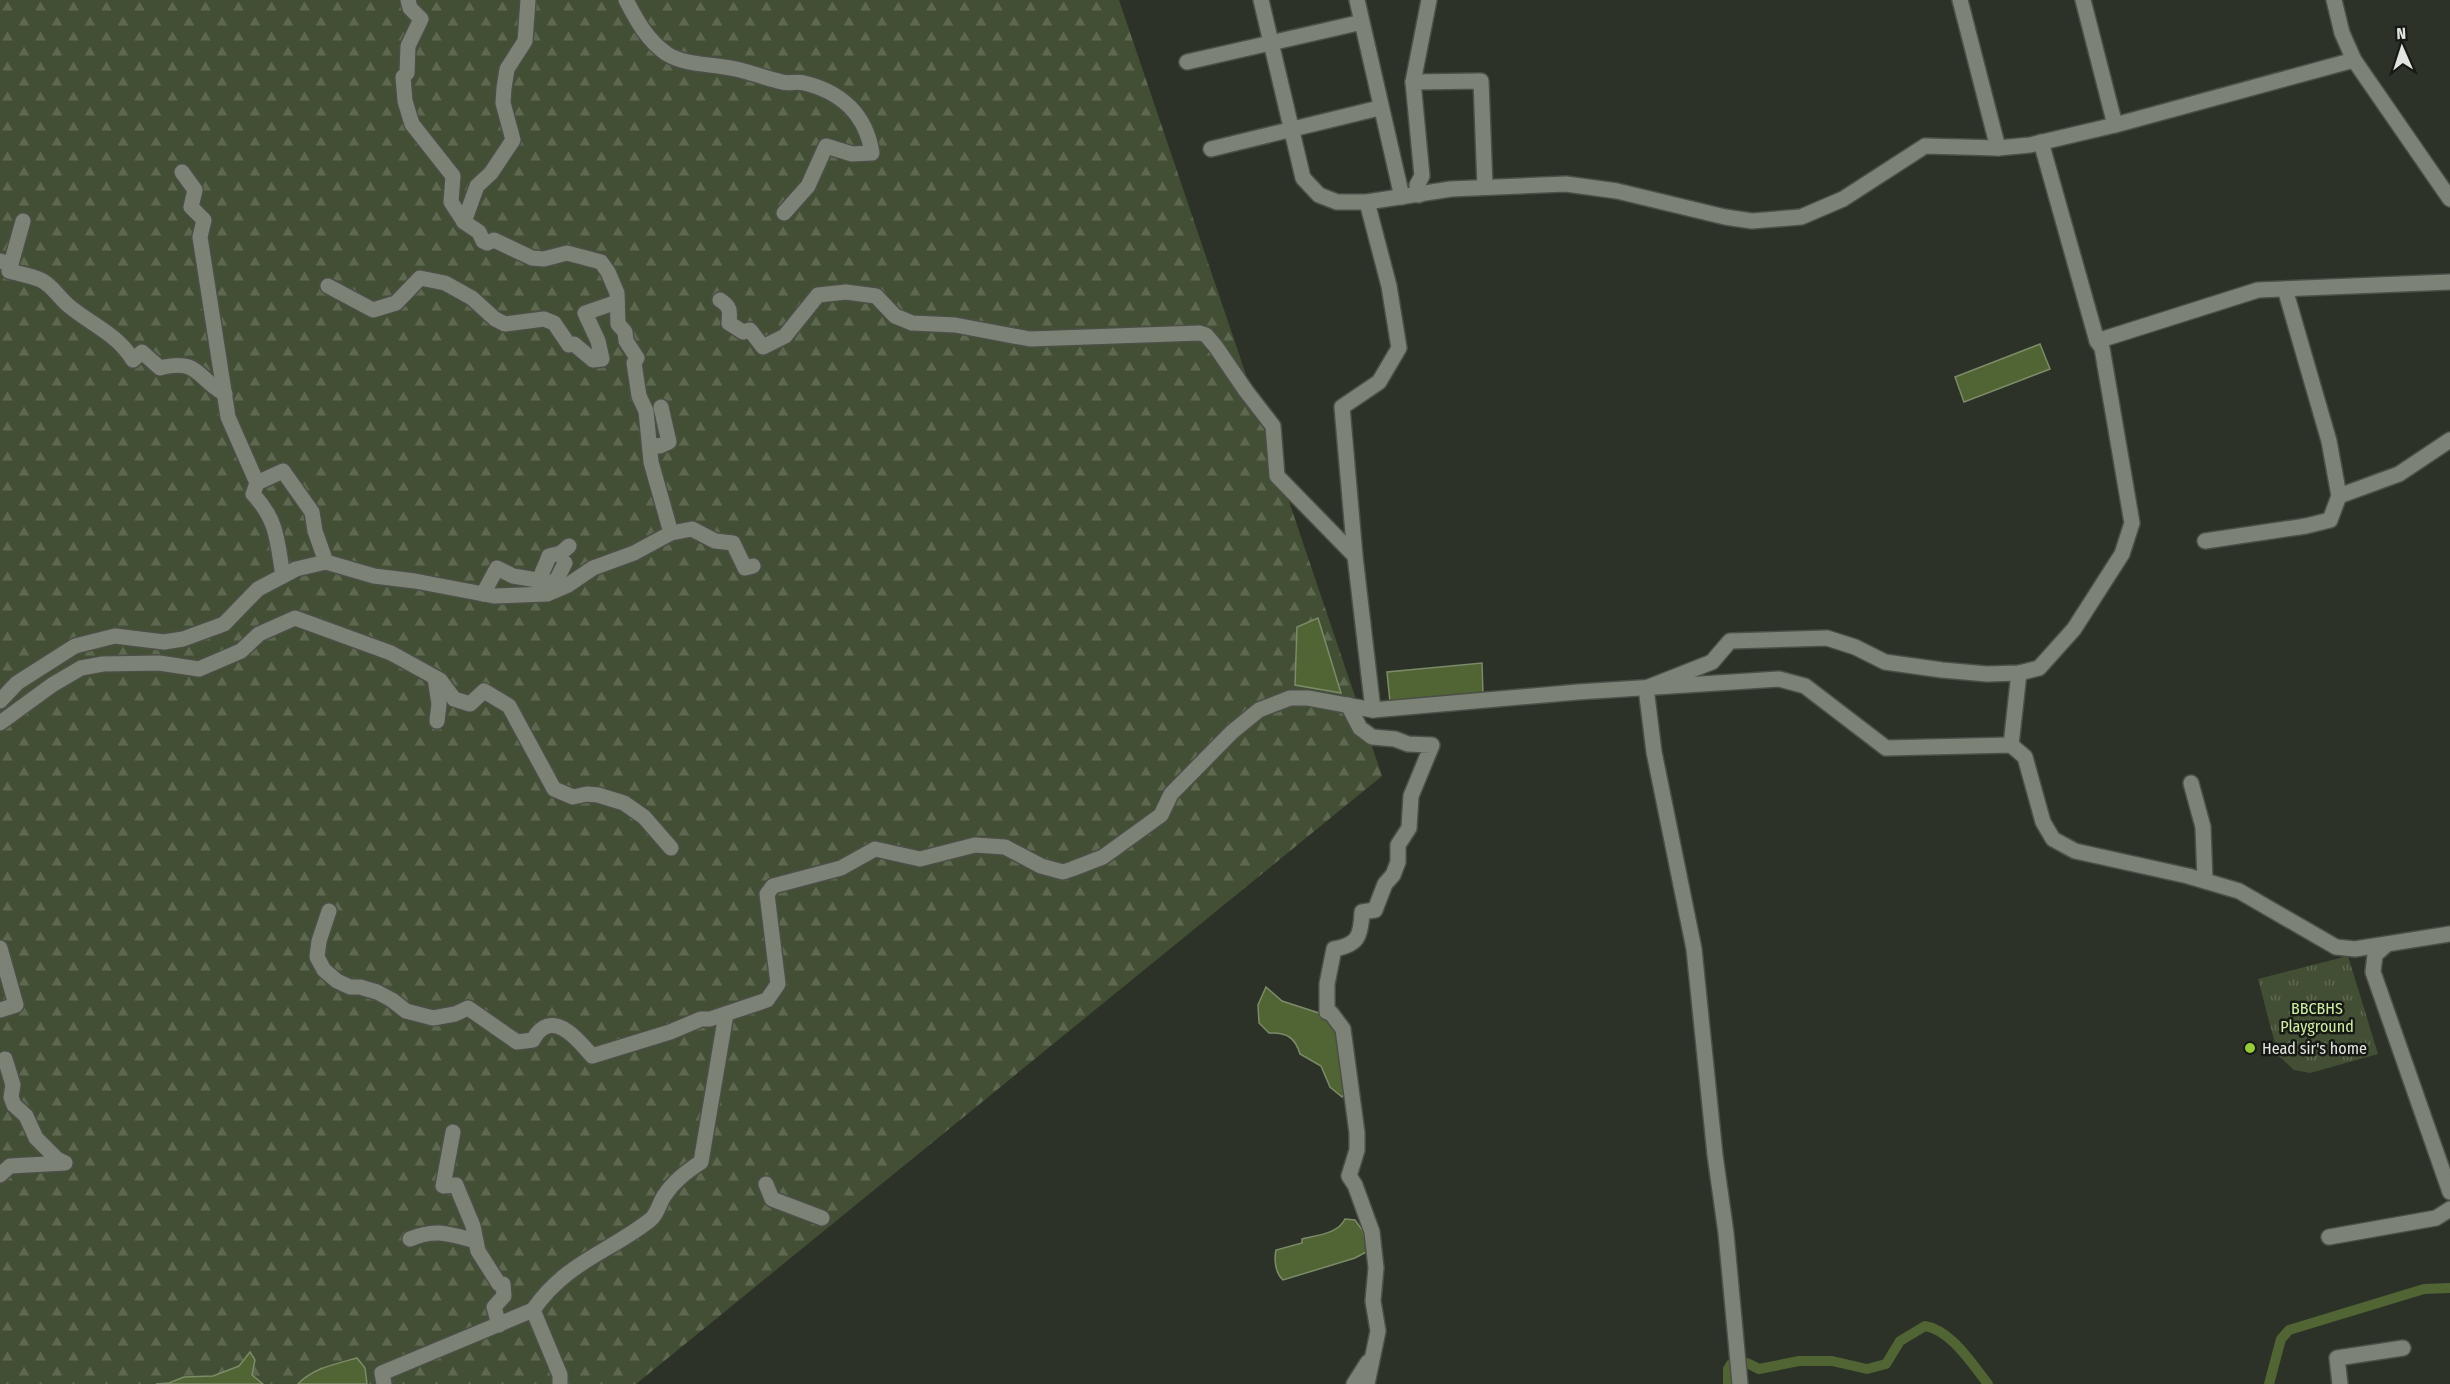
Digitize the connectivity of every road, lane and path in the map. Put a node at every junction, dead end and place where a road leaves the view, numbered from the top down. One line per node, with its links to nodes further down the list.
1 (408, 0): 29 (street)
2 (528, 0): 29 (street)
3 (626, 0): 27 (street)
4 (1261, 0): 11 (street)
5 (1358, 0): 24 (street)
6 (1429, 0): 14 (street)
7 (1960, 0): 19 (street)
8 (2083, 0): 16 (street)
9 (2334, 0): 12 (street)
10 (1358, 23): 11 (street)
11 (1271, 43): 13 (street); 17 (street)
12 (2354, 60): 16 (street); 25 (street)
13 (1187, 62)
14 (1413, 82): 22 (street); 23 (street)
15 (1375, 109): 17 (street)
16 (2115, 125): 18 (street)
17 (1291, 129): 20 (street); 26 (street)
18 (2041, 142): 19 (street); 36 (street)
19 (1998, 148): 22 (street)
20 (1211, 149)
21 (182, 172): 37 (street)
22 (1485, 188): 23 (street)
23 (1419, 195): 24 (street)
24 (1402, 197): 26 (street)
25 (2450, 199)
26 (1367, 202): 46 (street)
27 (784, 213)
28 (23, 221): 30 (street)
29 (464, 222): 35 (street)
30 (6, 262): 37 (street)
31 (2450, 282): 33 (street)
32 (328, 286): 35 (street)
33 (2285, 289): 36 (street); 42 (street)
34 (720, 300): 46 (street)
35 (617, 302): 40 (street)
36 (2097, 341): 53 (street)
37 (225, 394): 41 (street)
38 (661, 407): 40 (street)
39 (2450, 440): 42 (street)
40 (650, 446): 43 (street)
41 (257, 483): 47 (street); 50 (street)
42 (2339, 496): 44 (street)
43 (671, 533): 49 (street); 52 (street)
44 (2205, 542)
45 (569, 546): 51 (street)
46 (1355, 556): 58 (street)
47 (326, 562): 50 (street); 52 (street)
48 (565, 563): 51 (street)
49 (753, 566)
50 (284, 576): 56 (street)
51 (540, 581): 52 (street)
52 (483, 594)
53 (2019, 673): 55 (street); 61 (street)
54 (435, 678): 59 (street); 60 (street); 63 (street)
55 (1646, 688): 58 (street); 61 (street); 89 (street)
56 (0, 701)
57 (1348, 705): 58 (street); 70 (street); 84 (street)
58 (1373, 710)
59 (438, 721)
60 (0, 723)
61 (2011, 745): 64 (street)
62 (2191, 783): 64 (street)
63 (671, 848)
64 (2205, 881): 67 (street)
65 (329, 911): 70 (street)
66 (2450, 934): 67 (street)
67 (2387, 944): 75 (street)
68 (0, 948): 69 (street)
69 (0, 1010)
70 (726, 1014): 81 (street)
71 (5, 1059): 73 (street)
72 (453, 1132): 80 (street)
73 (0, 1175)
74 (766, 1184): 77 (street)
75 (2450, 1192)
76 (2450, 1209): 78 (street)
77 (822, 1218)
78 (2329, 1237)
79 (410, 1239): 80 (street)
80 (476, 1241): 82 (street)
81 (533, 1310): 82 (street); 85 (street)
82 (499, 1325): 86 (street)
83 (2403, 1348): 90 (street)
84 (1375, 1352): 87 (street); 88 (street)
85 (558, 1381)
86 (384, 1384)
87 (1354, 1384)
88 (1367, 1384)
89 (1740, 1384)
90 (2340, 1384)

